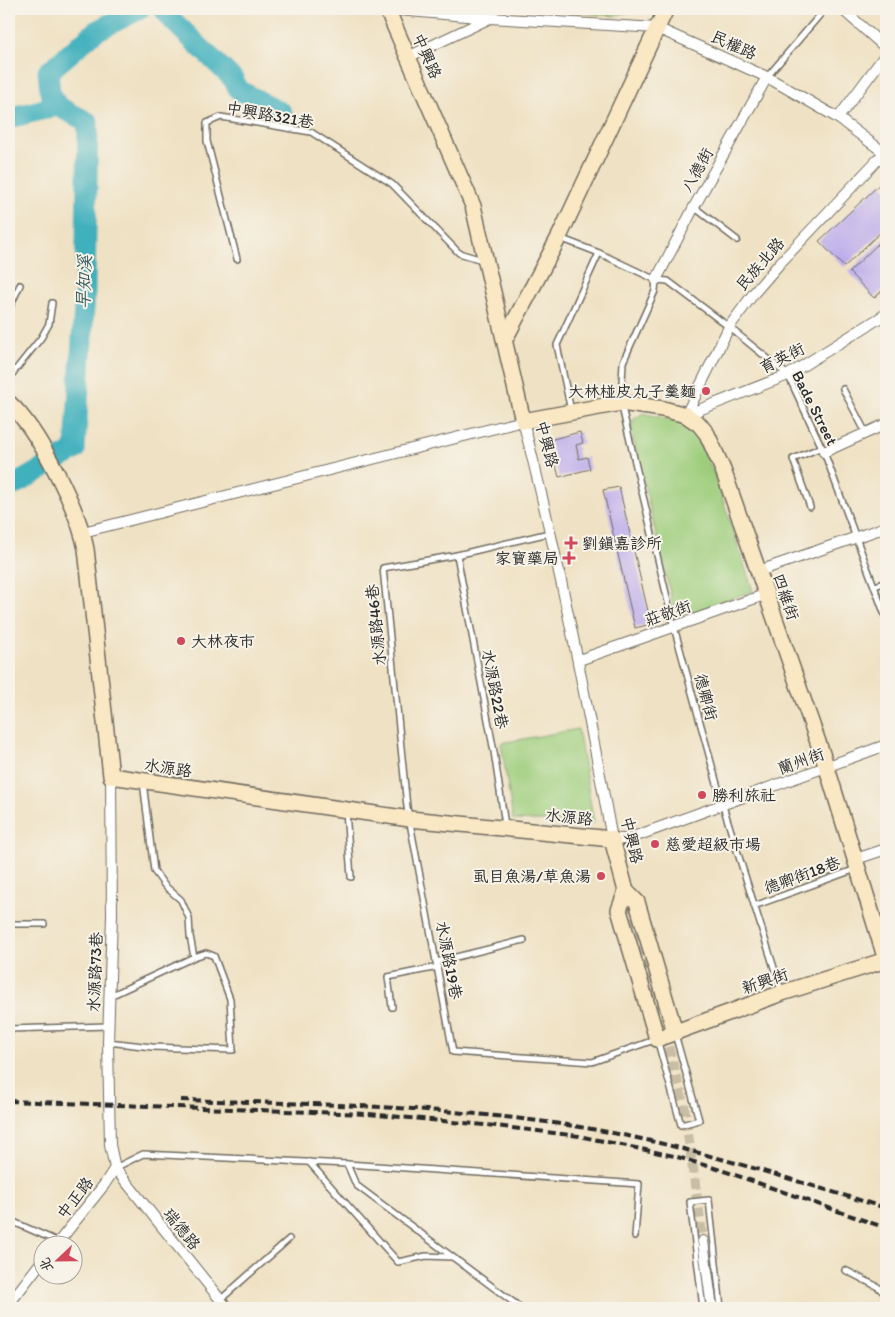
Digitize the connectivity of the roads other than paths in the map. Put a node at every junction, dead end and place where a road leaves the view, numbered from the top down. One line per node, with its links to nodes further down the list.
1 (387, 9): 5 (street, 民權路); 9 (street, 中興路)
2 (666, 9): 6 (street)
3 (825, 9): 10 (lane)
4 (842, 9): 7 (street)
5 (489, 18): 6 (street, 民權路); 9 (street, 民權路)
6 (657, 28): 10 (street, 民權路); 14 (street)
7 (886, 48)
8 (886, 54): 11 (street)
9 (408, 57): 18 (street, 中興路)
10 (767, 76): 11 (street, 民權路); 13 (street, 八德街)
11 (838, 118): 12 (street, 民權路)
12 (885, 154): 24 (street, 民族北路)
13 (694, 207): 15 (lane); 19 (street, 八德街)
14 (559, 237): 16 (lane, Bade Street); 25 (street)
15 (737, 240)
16 (599, 253): 19 (lane, Bade Street); 31 (lane)
17 (237, 259): 18 (lane, 中興路321巷)
18 (485, 261): 25 (street, 中興路)
19 (656, 280): 24 (lane, Bade Street); 30 (lane, 德卿街)
20 (20, 285): 22 (lane)
21 (52, 303): 27 (lane)
22 (9, 309)
23 (886, 314): 26 (street, 育英街)
24 (729, 327): 26 (lane, Bade Street); 32 (street, 民族北路)
25 (505, 338): 33 (street, 中興路)
26 (788, 375): 32 (street, 育英街); 36 (lane, Bade Street)
27 (9, 378)
28 (843, 389): 35 (lane)
29 (9, 403): 39 (street)
30 (621, 403): 31 (street); 32 (street); 48 (lane, 德卿街)
31 (572, 412): 33 (street)
32 (686, 414): 43 (street, 四維街)
33 (523, 421): 39 (street); 40 (street, 中興路)
34 (886, 424): 35 (street)
35 (866, 433): 36 (street)
36 (823, 450): 37 (lane); 41 (lane, Bade Street)
37 (810, 507)
38 (886, 527): 41 (street)
39 (83, 532): 52 (street)
40 (550, 533): 42 (lane, 水源路46巷); 49 (street, 中興路)
41 (856, 538): 43 (street); 45 (lane, Bade Street)
42 (456, 555): 56 (lane, 水源路46巷); 57 (lane, 水源路22巷)
43 (758, 571): 46 (street, 四維街)
44 (886, 582): 45 (lane)
45 (874, 586): 47 (lane, Bade Street)
46 (766, 594): 48 (street, 莊敬街); 51 (street, 四維街)
47 (886, 618)
48 (674, 626): 49 (street, 莊敬街); 54 (lane, 德卿街)
49 (578, 660): 58 (street, 中興路)
50 (886, 745): 51 (street, 蘭州街)
51 (827, 768): 54 (street, 蘭州街); 60 (street, 四維街)
52 (111, 776): 53 (street, 水源路); 71 (street, 水源路73巷)
53 (143, 782): 55 (street, 水源路); 67 (lane)
54 (723, 806): 58 (street, 蘭州街); 63 (lane, 德卿街)
55 (346, 810): 56 (street, 水源路); 61 (lane)
56 (410, 819): 57 (street, 水源路); 69 (lane, 水源路19巷)
57 (505, 828): 58 (street, 水源路)
58 (612, 839): 62 (street, 中興路)
59 (886, 850): 60 (street)
60 (858, 864): 63 (lane, 德卿街18巷); 68 (street, 四維街)
61 (351, 877)
62 (628, 896): 75 (street); 76 (street)
63 (754, 906): 70 (lane, 德卿街)
64 (9, 924): 65 (lane)
65 (44, 924)
66 (524, 940): 69 (lane)
67 (194, 957): 71 (lane); 77 (lane)
68 (886, 960): 70 (street, 新興街)
69 (437, 964): 72 (lane); 76 (lane, 水源路19巷)
70 (782, 993): 75 (street, 新興街)
71 (110, 996): 73 (street, 水源路73巷)
72 (392, 1007)
73 (108, 1026): 74 (lane); 77 (street, 水源路73巷)
74 (9, 1029)
75 (675, 1032): 76 (street, 新興街); 76 (lane)
76 (657, 1039)
77 (108, 1042): 80 (street, 水源路73巷)
78 (309, 1162): 79 (lane); 80 (lane); 87 (lane)
79 (347, 1164): 84 (lane); 87 (lane)
80 (115, 1168): 83 (street, 中正路); 92 (street, 瑞德路)
81 (9, 1220): 82 (lane)
82 (39, 1234)
83 (65, 1234)
84 (635, 1236)
85 (289, 1239): 92 (lane)
86 (703, 1241): 95 (street)
87 (451, 1257): 93 (lane)
88 (846, 1270): 90 (lane)
89 (32, 1274): 91 (street)
90 (886, 1295)
91 (9, 1304)
92 (223, 1304)
93 (521, 1308)
94 (703, 1308): 96 (lane)
95 (712, 1308)
96 (721, 1308)

